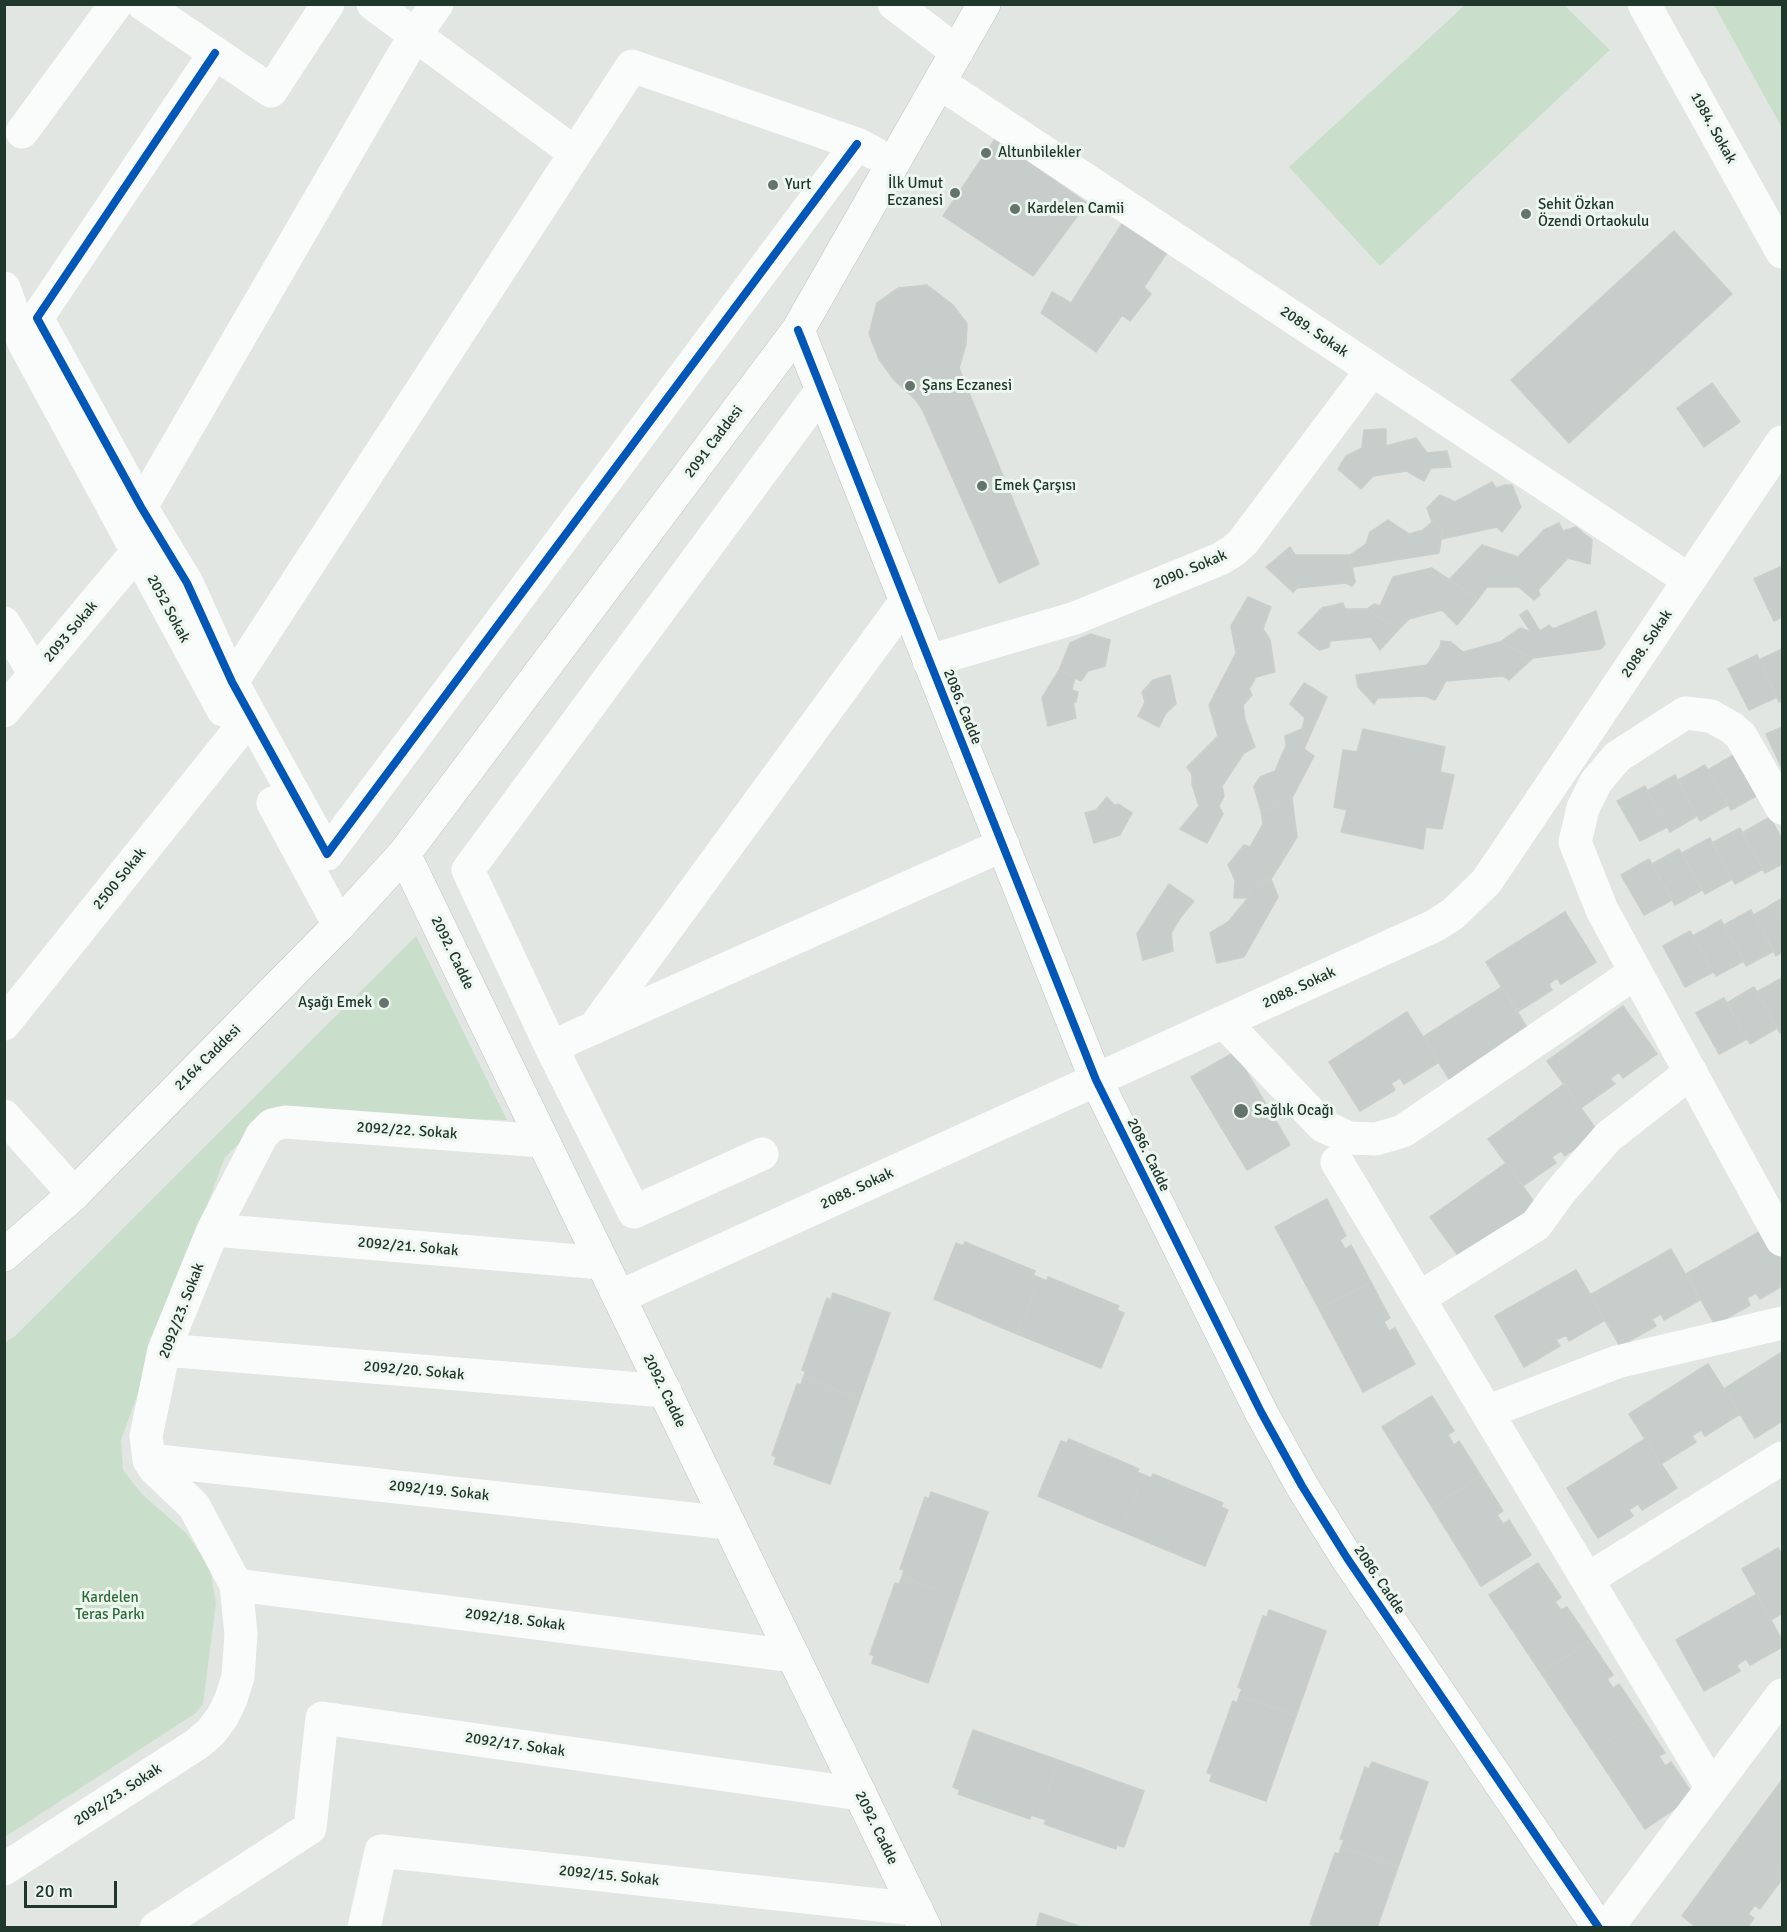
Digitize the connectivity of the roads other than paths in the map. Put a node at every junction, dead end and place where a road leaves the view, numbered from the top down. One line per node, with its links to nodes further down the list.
1 (116, 4): 13 (street)
2 (143, 4): 11 (street)
3 (328, 4): 11 (street)
4 (373, 4): 9 (street)
5 (437, 4): 9 (street)
6 (894, 4): 10 (street)
7 (984, 4): 10 (street, 2091 Caddesi)
8 (1644, 4): 17 (street, 1984. Sokak)
9 (415, 34): 15 (street); 23 (street)
10 (957, 52): 12 (street, 2091 Caddesi)
11 (215, 53): 23 (street)
12 (940, 83): 16 (street, 2091 Caddesi); 20 (street, 2089. Sokak)
13 (22, 132)
14 (857, 144): 15 (street); 16 (street); 30 (street)
15 (575, 153): 30 (street)
16 (894, 164): 19 (street, 2091 Caddesi)
17 (1782, 252)
18 (4, 288): 24 (street, 2052 Sokak)
19 (798, 330): 21 (street, 2086. Cadde); 35 (street, 2091 Caddesi)
20 (1372, 370): 25 (street, 2089. Sokak); 28 (street, 2090. Sokak)
21 (822, 390): 26 (street, 2086. Cadde); 41 (street)
22 (1782, 442): 25 (street, 2088. Sokak)
23 (141, 507): 30 (street)
24 (137, 552): 29 (street, 2093 Sokak); 32 (street, 2052 Sokak)
25 (1689, 580): 38 (street, 2088. Sokak)
26 (906, 601): 28 (street, 2086. Cadde); 40 (street)
27 (4, 623): 29 (street)
28 (929, 661): 34 (street, 2086. Cadde)
29 (35, 674): 31 (street, 2093 Sokak)
30 (232, 682)
31 (4, 711)
32 (236, 734): 36 (street, 2052 Sokak); 39 (street, 2500 Sokak)
33 (1782, 808): 37 (street)
34 (1003, 845): 40 (street); 43 (street, 2086. Cadde)
35 (404, 854): 36 (street, 2164 Caddesi); 46 (street, 2092. Cadde)
36 (339, 925): 49 (street, 2164 Caddesi)
37 (1636, 972): 38 (street); 42 (street)
38 (1224, 1022): 43 (street, 2088. Sokak)
39 (4, 1024)
40 (594, 1028): 41 (street)
41 (551, 1047): 47 (street)
42 (1691, 1072): 51 (street); 55 (street)
43 (1096, 1080): 54 (street, 2088. Sokak); 73 (street, 2086. Cadde)
44 (4, 1116): 49 (street)
45 (272, 1125): 46 (street, 2092/22. Sokak); 50 (street, 2092/23. Sokak)
46 (543, 1141): 53 (street, 2092. Cadde)
47 (762, 1154)
48 (1337, 1162): 55 (street)
49 (74, 1194): 52 (street, 2164 Caddesi)
50 (213, 1230): 53 (street, 2092/21. Sokak); 57 (street, 2092/23. Sokak)
51 (1782, 1240)
52 (4, 1256)
53 (602, 1263): 54 (street, 2092. Cadde)
54 (619, 1297): 58 (street, 2092. Cadde)
55 (1419, 1298): 59 (street)
56 (1782, 1323): 59 (street)
57 (164, 1350): 58 (street, 2092/20. Sokak); 61 (street, 2092/23. Sokak)
58 (664, 1391): 62 (street, 2092. Cadde)
59 (1487, 1412): 63 (street)
60 (1782, 1458): 63 (street)
61 (149, 1460): 62 (street, 2092/19. Sokak); 64 (street, 2092/23. Sokak)
62 (728, 1523): 65 (street, 2092. Cadde)
63 (1588, 1579): 67 (street)
64 (236, 1584): 65 (street, 2092/18. Sokak); 69 (street, 2092/23. Sokak)
65 (793, 1656): 68 (street, 2092. Cadde)
66 (1782, 1695): 67 (street)
67 (1712, 1788): 74 (street)
68 (860, 1794): 70 (street, 2092. Cadde); 71 (street, 2092/17. Sokak)
69 (4, 1869)
70 (920, 1918): 72 (street, 2092/15. Sokak)
71 (156, 1928)
72 (364, 1928)
73 (1599, 1928)
74 (1606, 1928)

